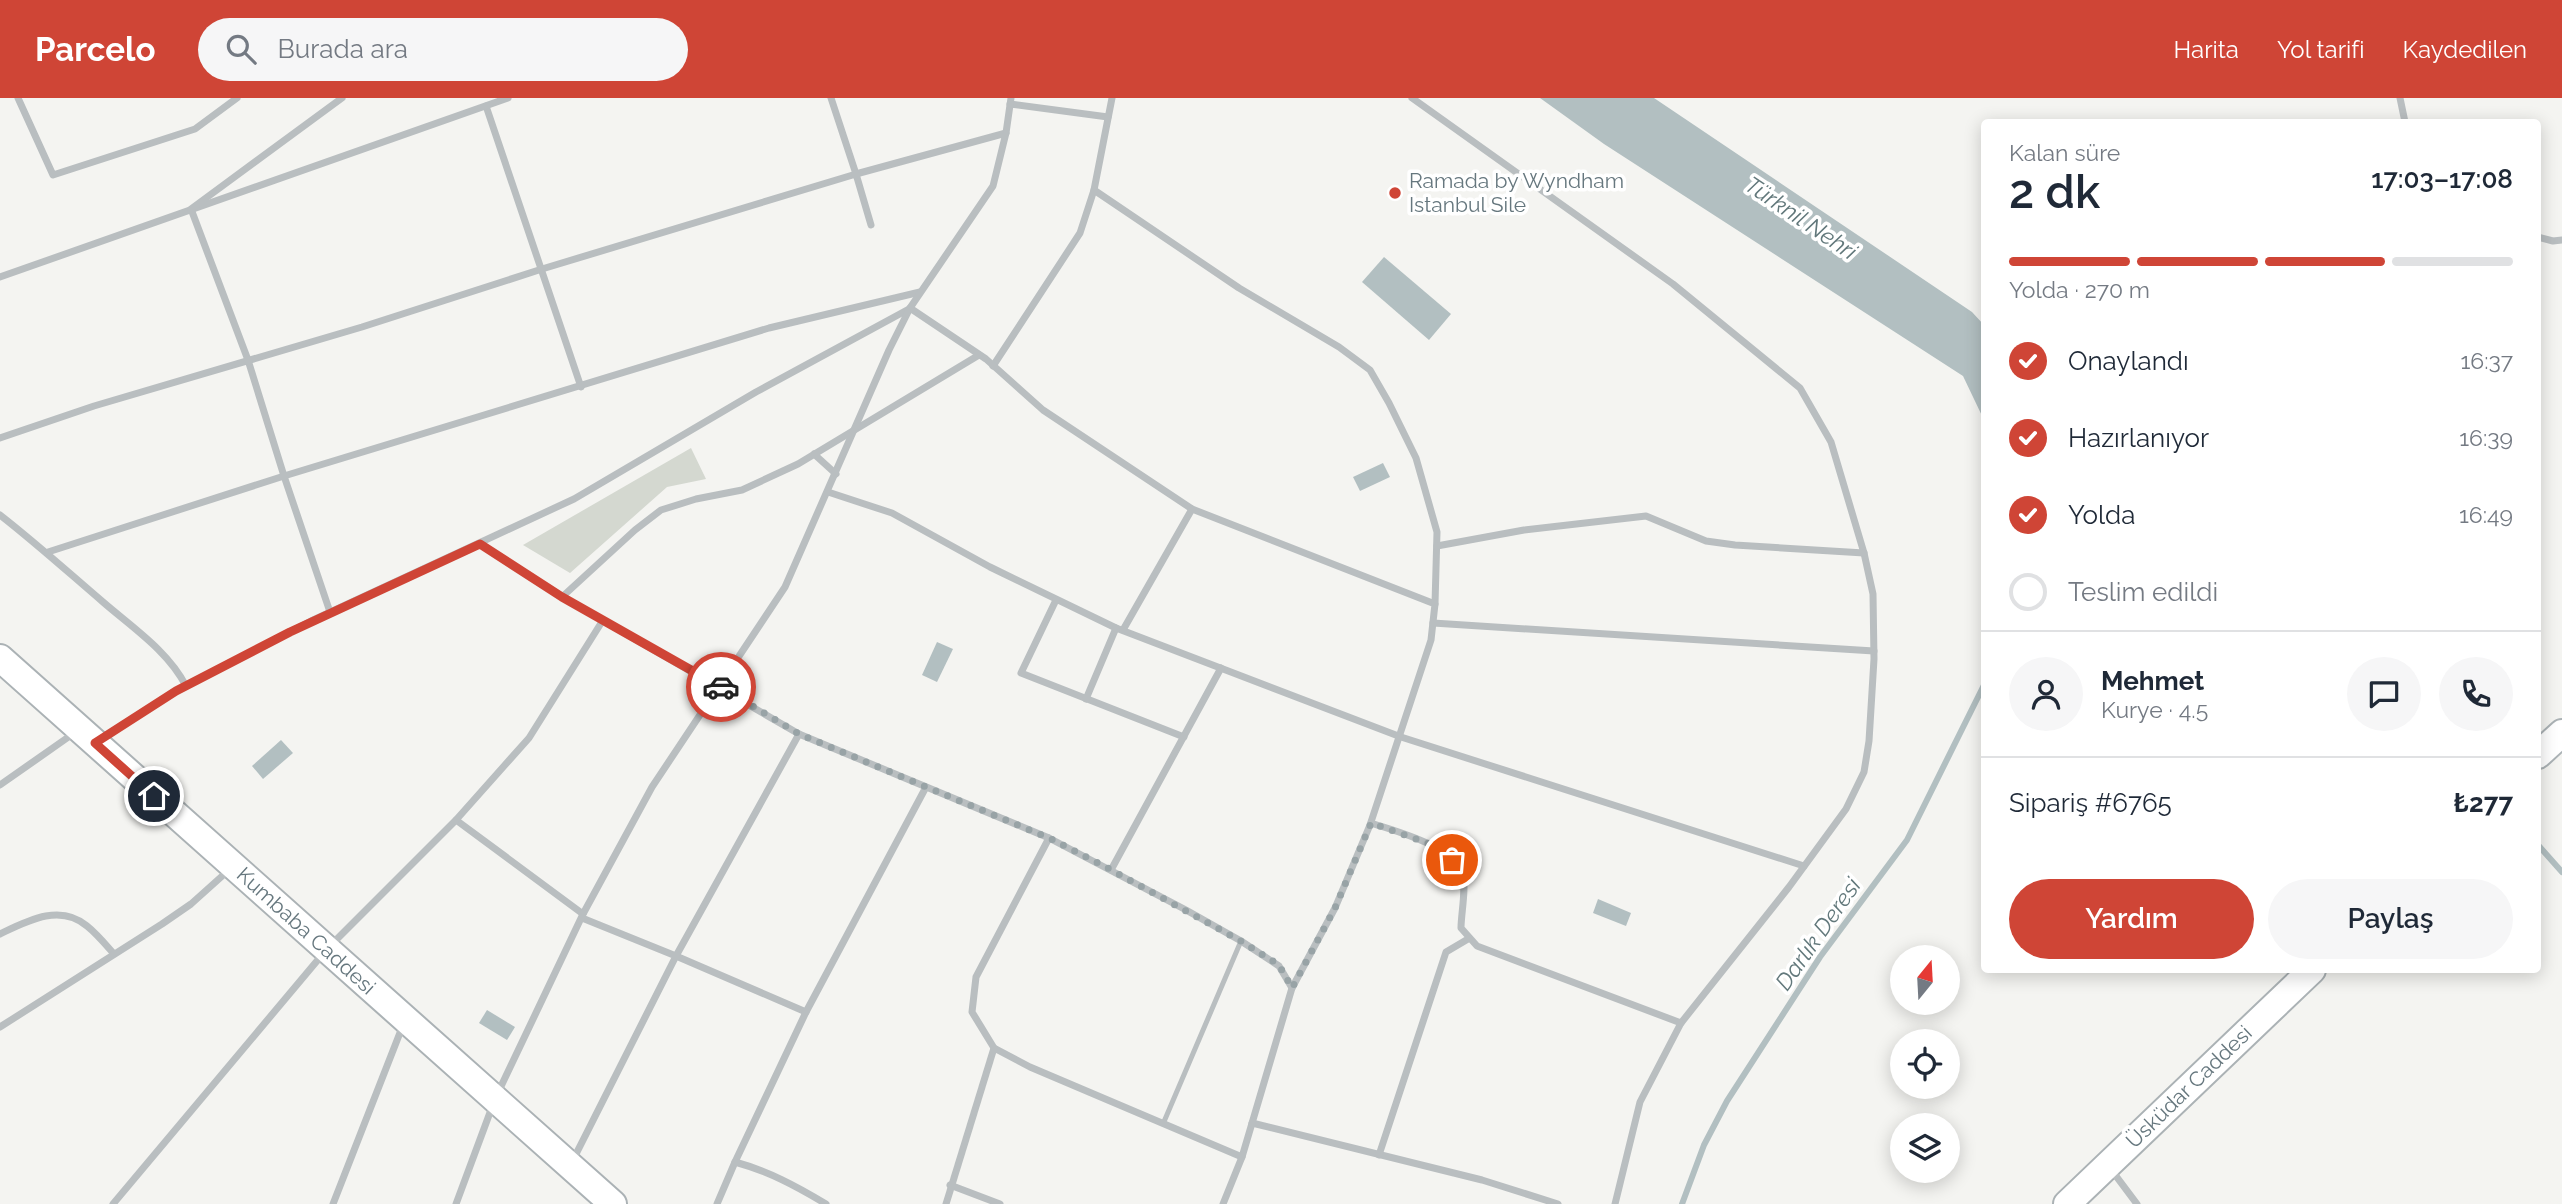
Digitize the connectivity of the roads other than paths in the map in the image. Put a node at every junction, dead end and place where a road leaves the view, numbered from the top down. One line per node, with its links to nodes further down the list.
1 (18, 98): 2 (street)
2 (237, 98)
3 (342, 98): 16 (street)
4 (508, 98): 10 (street)
5 (831, 98): 14 (street)
6 (1112, 98): 11 (street)
7 (1412, 98): 39 (street)
8 (2400, 98): 12 (street)
9 (1010, 101): 11 (street); 13 (street)
10 (486, 106): 16 (street); 20 (street)
11 (1108, 117): 15 (street)
12 (2404, 119)
13 (1006, 133): 14 (street); 22 (street)
14 (856, 174): 17 (street); 20 (street)
15 (1094, 190): 26 (street); 37 (street)
16 (191, 209): 21 (street); 25 (street)
17 (871, 225)
18 (2541, 238): 19 (street)
19 (2562, 240)
20 (542, 269): 25 (street); 27 (street)
21 (0, 277)
22 (921, 292): 23 (street); 27 (street)
23 (910, 308): 24 (street); 28 (street); 36 (street)
24 (979, 355): 26 (street); 28 (street)
25 (248, 360): 29 (street); 32 (street)
26 (993, 366): 34 (street)
27 (581, 387): 32 (street)
28 (854, 429): 30 (street); 31 (street)
29 (0, 438)
30 (814, 454): 31 (street); 40 (street)
31 (836, 474): 33 (street)
32 (284, 476): 38 (street); 43 (street)
33 (828, 492): 41 (street); 51 (street)
34 (1192, 509): 42 (street); 46 (street)
35 (0, 515): 38 (street)
36 (480, 544): 40 (street); 43 (street)
37 (1437, 546): 39 (street); 42 (street)
38 (48, 552): 50 (street)
39 (1864, 552): 47 (street)
40 (562, 597): 44 (street)
41 (1056, 600): 46 (street); 52 (street)
42 (1435, 604): 45 (street)
43 (330, 612): 50 (street)
44 (603, 620): 51 (street); 61 (street)
45 (1433, 623): 47 (street); 57 (street)
46 (1120, 629): 49 (street); 52 (street)
47 (1874, 651): 65 (street)
48 (0, 658): 55 (street, Kumbaba Caddesi)
49 (1222, 668): 56 (street); 57 (street)
50 (186, 686): 55 (street)
51 (720, 687): 54 (street); 67 (street)
52 (1086, 699): 56 (street)
53 (2562, 733): 58 (street)
54 (799, 734): 60 (street); 73 (street)
55 (89, 737): 59 (street); 64 (street, Kumbaba Caddesi)
56 (1184, 737): 66 (street)
57 (1401, 737): 62 (street); 65 (street)
58 (2541, 752)
59 (0, 785)
60 (926, 787): 63 (street); 76 (street)
61 (456, 821): 67 (street); 71 (street)
62 (1371, 823): 69 (street); 75 (street)
63 (1049, 838): 66 (street); 80 (street)
64 (234, 866): 71 (street, Kumbaba Caddesi); 72 (street)
65 (1804, 866): 78 (street)
66 (1111, 870): 70 (street)
67 (583, 916): 73 (street); 81 (street)
68 (0, 934): 72 (street)
69 (1468, 939): 78 (street); 84 (street)
70 (1241, 941): 75 (street); 83 (lane)
71 (327, 949): 77 (street, Kumbaba Caddesi); 91 (street)
72 (114, 954): 79 (street)
73 (676, 956): 76 (street); 88 (street)
74 (2309, 973): 87 (street, Üsküdar Caddesi)
75 (1292, 988): 82 (street)
76 (806, 1012): 86 (street)
77 (405, 1018): 81 (street, Kumbaba Caddesi); 92 (street)
78 (1681, 1023): 100 (street)
79 (0, 1027)
80 (994, 1048): 83 (street); 89 (street)
81 (495, 1099): 88 (street, Kumbaba Caddesi); 93 (street)
82 (1252, 1123): 84 (street); 85 (street)
83 (1163, 1124): 85 (street)
84 (1379, 1155): 99 (street)
85 (1242, 1157): 98 (street)
86 (735, 1162): 94 (street); 95 (street)
87 (2108, 1165): 101 (street, Üsküdar Caddesi); 102 (street)
88 (570, 1166): 90 (street, Kumbaba Caddesi)
89 (950, 1185): 96 (street); 97 (street)
90 (606, 1201)
91 (113, 1204)
92 (333, 1204)
93 (456, 1204)
94 (717, 1204)
95 (826, 1204)
96 (946, 1204)
97 (1000, 1204)
98 (1223, 1204)
99 (1558, 1204)
100 (1615, 1204)
101 (2067, 1204)
102 (2137, 1204)

